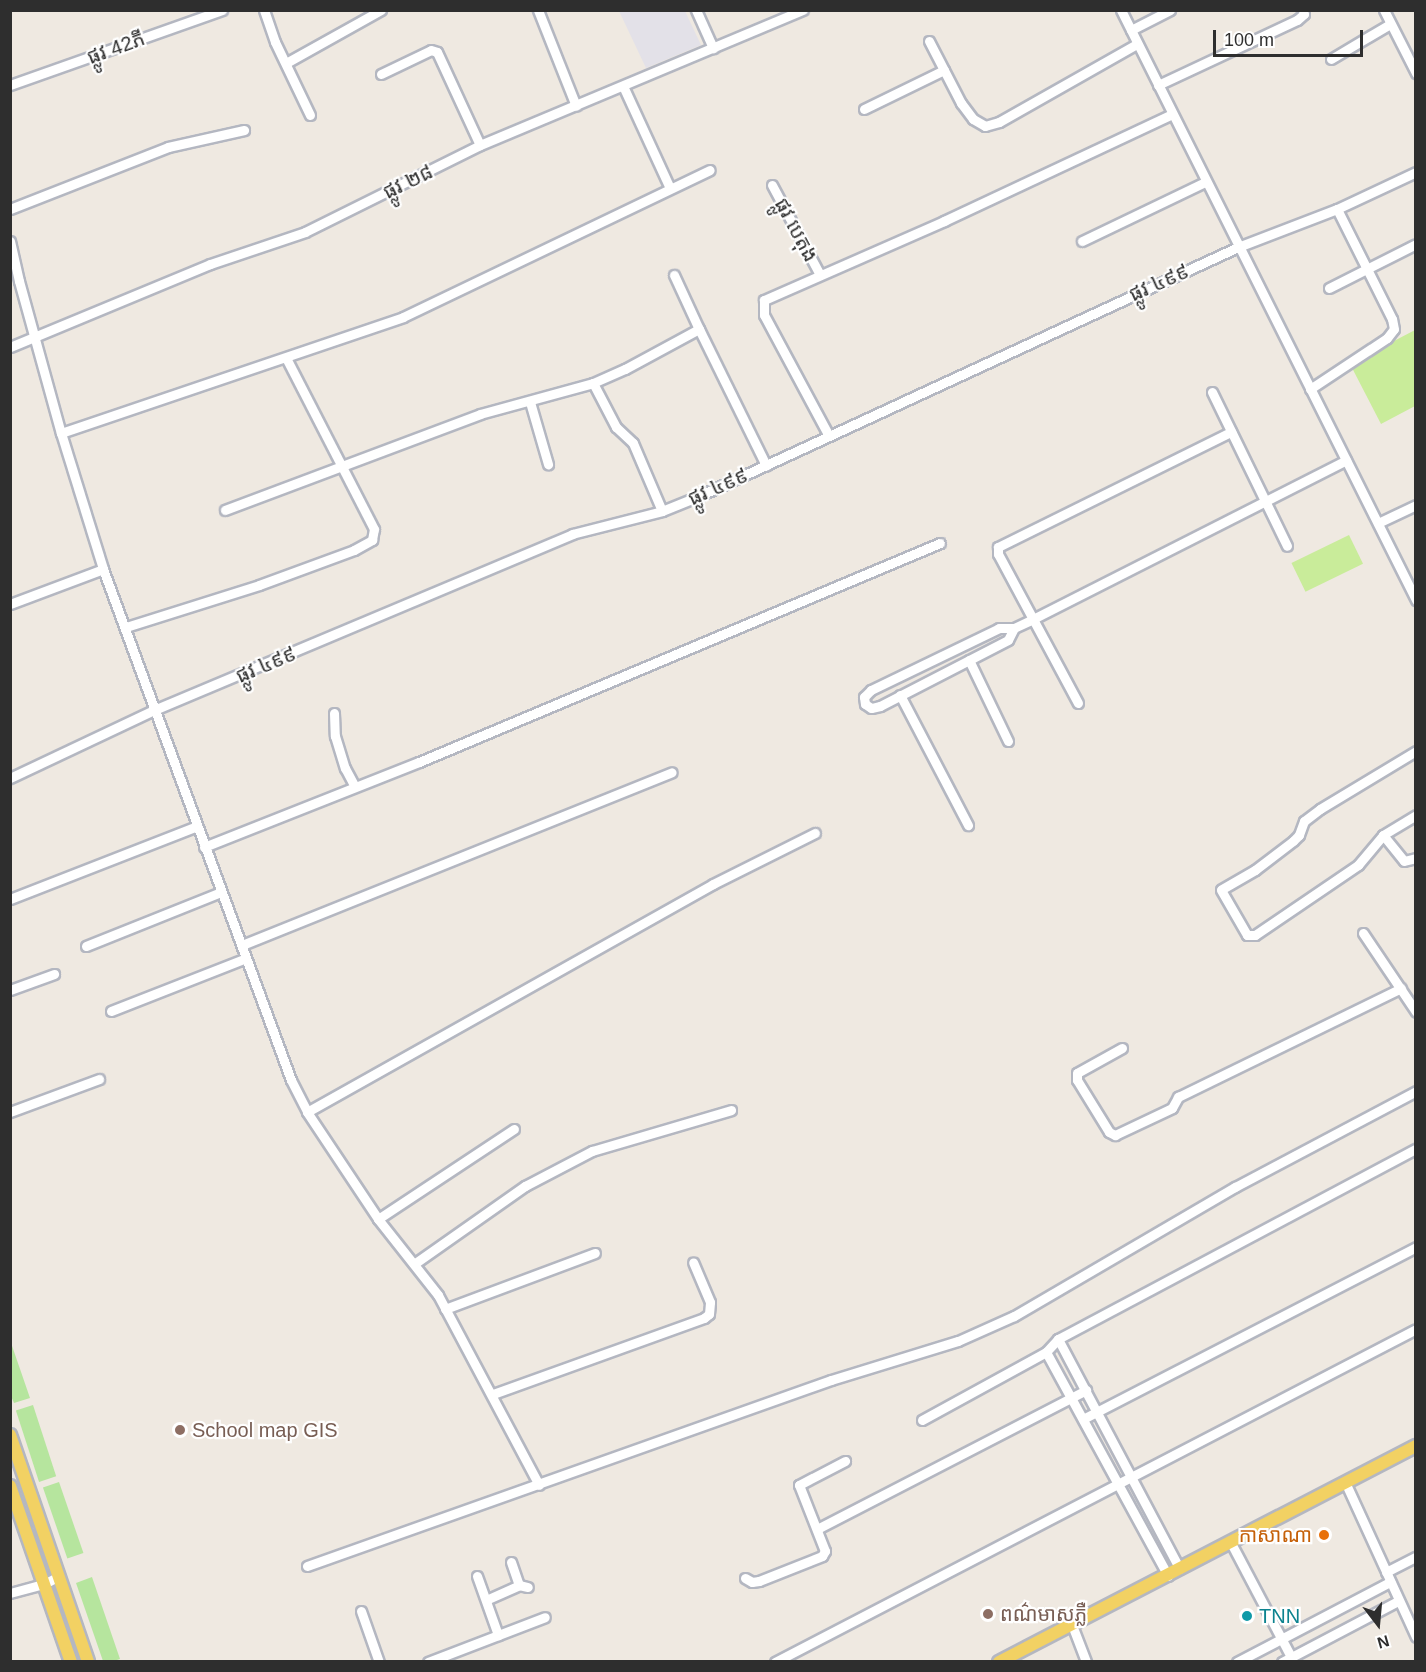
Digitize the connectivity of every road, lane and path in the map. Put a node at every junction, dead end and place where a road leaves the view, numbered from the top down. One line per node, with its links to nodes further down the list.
1 (222, 10): 21 (street, ផ្លូវ 42ភី)
2 (264, 10): 17 (street)
3 (381, 10): 17 (street)
4 (538, 10): 24 (street)
5 (696, 10): 15 (street)
6 (803, 10): 15 (street, ផ្លូវ ២៨)
7 (1121, 10): 12 (street)
8 (1170, 10): 12 (street)
9 (1303, 10): 23 (street)
10 (1384, 10): 11 (street)
11 (1390, 24): 16 (street); 19 (street)
12 (1131, 30): 14 (street)
13 (929, 41): 18 (street)
14 (1137, 44): 18 (street); 23 (street)
15 (713, 48): 22 (street, ផ្លូវ ២៨)
16 (1331, 59)
17 (286, 63): 27 (street)
18 (944, 70): 25 (street)
19 (1416, 73)
20 (381, 74): 29 (street)
21 (10, 85)
22 (623, 86): 24 (street, ផ្លូវ ២៨); 34 (street)
23 (1158, 86): 26 (street)
24 (576, 105): 29 (street, ផ្លូវ ២៨)
25 (864, 109)
26 (1172, 114): 32 (street); 43 (street)
27 (310, 115)
28 (244, 130): 35 (street)
29 (480, 145): 46 (street, ផ្លូវ ២៨)
30 (710, 170): 34 (street)
31 (1416, 172): 36 (street, ផ្លូវ ៤៩៩)
32 (1205, 182): 38 (street); 40 (street)
33 (772, 185): 43 (street, ផ្លូវ បេតុង)
34 (670, 188): 48 (street)
35 (10, 209)
36 (1337, 209): 40 (street, ផ្លូវ ៤៩៩); 41 (street)
37 (10, 241): 46 (street)
38 (1082, 241)
39 (1416, 244): 41 (street)
40 (1238, 247): 50 (street); 55 (street, ផ្លូវ ៤៩៩)
41 (1367, 269): 44 (street); 50 (street)
42 (674, 275): 45 (street)
43 (820, 275): 55 (street)
44 (1329, 288)
45 (699, 329): 49 (street); 58 (street)
46 (34, 337): 47 (street, ផ្លូវ ២៨); 54 (street)
47 (10, 347)
48 (286, 358): 54 (street); 59 (street)
49 (594, 383): 52 (street); 63 (street)
50 (1310, 389): 56 (street)
51 (1212, 392): 53 (street)
52 (530, 402): 57 (street); 59 (street)
53 (1232, 432): 60 (street); 71 (street)
54 (61, 433): 67 (street)
55 (829, 436): 58 (street, ផ្លូវ ៤៩៩)
56 (1346, 460): 60 (street); 64 (street)
57 (548, 464)
58 (766, 465): 63 (street, ផ្លូវ ៤៩៩)
59 (342, 467): 62 (street); 72 (street)
60 (1265, 500): 66 (street); 71 (street)
61 (1416, 505): 64 (street)
62 (225, 510)
63 (662, 511): 77 (street, ផ្លូវ ៤៩៩)
64 (1378, 524): 68 (street)
65 (940, 543): 83 (street)
66 (1287, 546)
67 (103, 568): 70 (street); 72 (street)
68 (1413, 588): 69 (street)
69 (1416, 600)
70 (10, 604)
71 (1034, 619): 73 (street); 76 (street)
72 (126, 627): 77 (street)
73 (1014, 628): 74 (street); 75 (street)
74 (969, 660): 75 (street); 79 (street)
75 (900, 695): 85 (street)
76 (1078, 703)
77 (154, 710): 82 (street, ផ្លូវ ៤៩៩); 86 (street)
78 (334, 714): 83 (street)
79 (1008, 741)
80 (1416, 751): 88 (street)
81 (672, 772): 94 (street)
82 (10, 778)
83 (355, 787): 89 (street)
84 (1416, 814): 88 (street)
85 (968, 825)
86 (197, 826): 89 (street); 92 (street)
87 (815, 833): 107 (street)
88 (1383, 836): 90 (street)
89 (204, 847): 91 (street)
90 (1416, 858)
91 (221, 892): 94 (street); 95 (street)
92 (10, 899)
93 (1363, 933): 98 (street)
94 (242, 945): 96 (street)
95 (86, 946)
96 (246, 958): 100 (street); 107 (street)
97 (54, 974): 99 (street)
98 (1401, 988): 101 (street); 102 (street)
99 (10, 990)
100 (111, 1011)
101 (1416, 1012)
102 (1122, 1048)
103 (99, 1079): 106 (street)
104 (1416, 1091): 131 (street)
105 (731, 1110): 114 (street)
106 (10, 1112)
107 (307, 1112): 110 (street)
108 (514, 1129): 110 (street)
109 (1416, 1149): 117 (street)
110 (378, 1219): 114 (street)
111 (1416, 1246): 122 (street)
112 (595, 1253): 115 (street)
113 (693, 1262): 120 (street)
114 (414, 1264): 115 (street)
115 (445, 1309): 120 (street)
116 (1416, 1329): 128 (street)
117 (1058, 1339): 118 (street); 119 (street)
118 (1046, 1352): 121 (street); 124 (street)
119 (1086, 1390): 121 (street); 122 (street)
120 (493, 1394): 131 (street)
121 (1072, 1399): 123 (street); 133 (street)
122 (1097, 1411): 123 (street); 128 (street)
123 (1083, 1419): 129 (street)
124 (922, 1420)
125 (10, 1434): 140 (main road)
126 (1416, 1446): 130 (main road)
127 (845, 1461): 133 (street)
128 (1131, 1477): 129 (street); 138 (street)
129 (1117, 1484): 142 (street); 160 (street)
130 (1346, 1484): 134 (main road); 139 (street)
131 (539, 1485): 137 (street)
132 (10, 1486): 145 (main road)
133 (817, 1529): 143 (street)
134 (1231, 1543): 138 (main road); 154 (street)
135 (1416, 1557): 139 (street)
136 (511, 1562): 147 (street)
137 (308, 1566)
138 (1180, 1569): 142 (main road)
139 (1386, 1572): 144 (street)
140 (59, 1576): 145 (street); 157 (main road)
141 (477, 1576): 147 (street)
142 (1168, 1576): 151 (main road)
143 (745, 1578)
144 (1389, 1582): 148 (street); 154 (street)
145 (44, 1584): 146 (street); 156 (main road)
146 (10, 1593)
147 (486, 1600): 152 (street)
148 (1398, 1601): 153 (street); 155 (street)
149 (361, 1611): 158 (street)
150 (546, 1617): 152 (street)
151 (1072, 1625): 161 (main road); 162 (street)
152 (498, 1635): 159 (street)
153 (1416, 1637)
154 (1281, 1639): 155 (street); 163 (street)
155 (1286, 1659)
156 (71, 1662)
157 (88, 1662)
158 (379, 1662)
159 (428, 1662)
160 (775, 1662)
161 (999, 1662)
162 (1086, 1662)
163 (1237, 1662)

